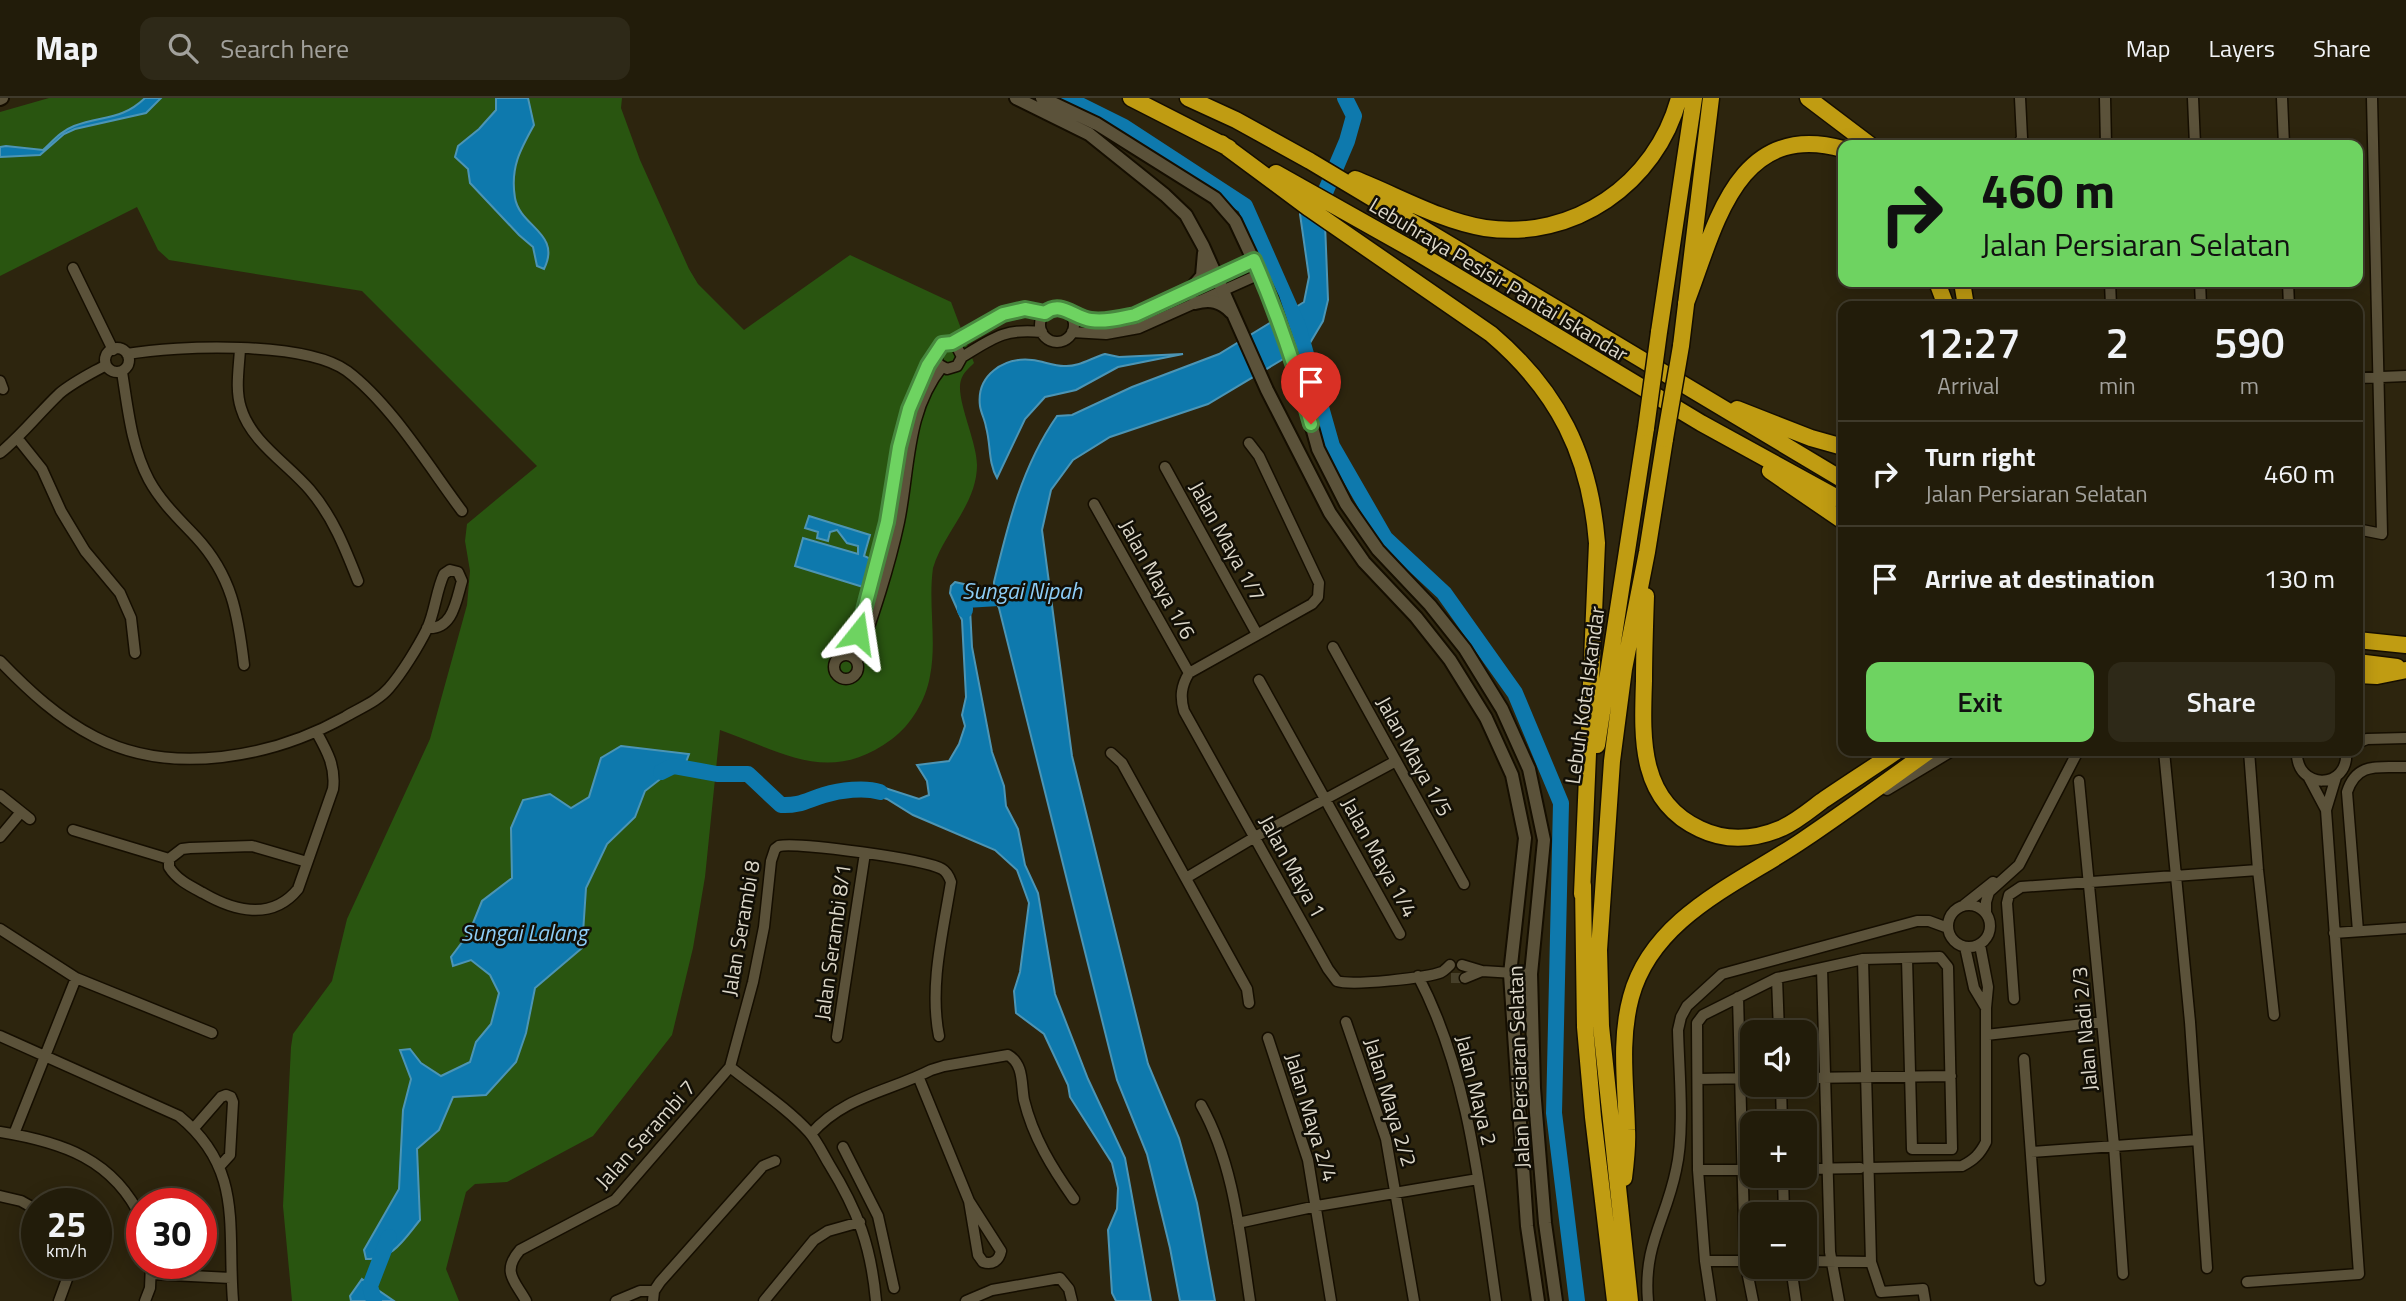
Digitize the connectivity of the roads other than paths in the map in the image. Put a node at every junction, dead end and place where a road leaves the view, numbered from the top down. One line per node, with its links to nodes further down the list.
1 (1016, 98): 23 (street, Jalan Persiaran Selatan)
2 (1042, 98): 22 (street, Jalan Persiaran Selatan)
3 (1131, 98): 19 (highway, Lebuhraya Pesisir Pantai Iskandar)
4 (1188, 98): 21 (highway, Lebuhraya Pesisir Pantai Iskandar)
5 (1679, 98): 21 (highway)
6 (1694, 98): 111 (highway, Lebuh Kota Iskandar, bridge)
7 (1711, 98): 32 (highway, Lebuh Kota Iskandar)
8 (1808, 98): 14 (highway)
9 (2020, 98): 15 (street)
10 (2105, 98): 16 (street)
11 (2193, 98): 17 (street)
12 (2282, 98): 18 (street)
13 (2372, 98): 48 (street)
14 (1863, 140)
15 (2021, 140)
16 (2106, 140)
17 (2195, 140)
18 (2284, 140)
19 (1221, 143): 51 (highway, Lebuhraya Pesisir Pantai Iskandar); 111 (highway)
20 (1838, 148): 32 (highway)
21 (1310, 161): 50 (highway, Lebuhraya Pesisir Pantai Iskandar)
22 (1176, 175): 23 (street); 25 (street, Jalan Persiaran Selatan)
23 (1165, 195): 24 (street, Jalan Persiaran Selatan)
24 (1203, 246): 28 (street, Jalan Persiaran Selatan); 29 (street)
25 (1254, 260): 27 (street, Jalan Persiaran Selatan); 28 (street)
26 (73, 268): 40 (street)
27 (1260, 274): 30 (street); 129 (street, Jalan Persiaran Selatan)
28 (1217, 277): 29 (street); 30 (street, Jalan Persiaran Selatan)
29 (1191, 290): 33 (street)
30 (1223, 291): 31 (street); 35 (street, Jalan Persiaran Selatan)
31 (1195, 303): 35 (street); 37 (street)
32 (1686, 303): 63 (highway, Lebuh Kota Iskandar, bridge)
33 (1066, 310): 34 (street); 37 (street)
34 (1045, 313): 36 (street); 38 (street)
35 (1237, 321): 128 (street, Jalan Persiaran Selatan)
36 (1041, 332): 37 (street); 43 (street)
37 (1072, 332)
38 (952, 343): 42 (street); 43 (street)
39 (240, 349): 41 (street); 60 (street); 64 (street)
40 (113, 350): 41 (street); 44 (street)
41 (127, 354): 46 (street)
42 (936, 354): 45 (street); 45 (street)
43 (962, 358): 45 (street)
44 (106, 365): 46 (street); 52 (street)
45 (942, 367)
46 (122, 372): 73 (street)
47 (2406, 376): 48 (street)
48 (2378, 377): 49 (street); 62 (street)
49 (2363, 378)
50 (1703, 395): 54 (highway); 57 (highway, Lebuhraya Pesisir Pantai Iskandar)
51 (1700, 424): 58 (highway, Lebuhraya Pesisir Pantai Iskandar); 61 (highway)
52 (18, 439): 55 (street); 70 (street)
53 (1249, 443): 66 (street)
54 (1838, 445)
55 (0, 453)
56 (1165, 467): 66 (street, Jalan Maya 1/7)
57 (1838, 477)
58 (1838, 498)
59 (1094, 504): 75 (street, Jalan Maya 1/6)
60 (462, 511)
61 (1838, 518)
62 (2363, 530)
63 (1647, 552): 82 (highway); 187 (highway, Lebuh Kota Iskandar)
64 (358, 581)
65 (427, 628): 65 (street); 78 (street)
66 (1257, 634): 75 (street)
67 (2363, 641): 68 (highway)
68 (2406, 645)
69 (1333, 647): 90 (street, Jalan Maya 1/5)
70 (135, 653)
71 (0, 661): 78 (street)
72 (2363, 663): 74 (highway)
73 (244, 665)
74 (2406, 669): 76 (highway)
75 (1189, 673): 99 (street, Jalan Maya 1)
76 (2363, 675)
77 (1259, 680): 96 (street, Jalan Maya 1/4)
78 (317, 733): 104 (street)
79 (2406, 738): 80 (street)
80 (2363, 741)
81 (1111, 753): 108 (street)
82 (1891, 756)
83 (1922, 756): 101 (highway)
84 (1944, 756): 101 (street)
85 (2075, 756): 106 (street)
86 (2164, 756): 107 (street)
87 (2249, 756): 105 (street)
88 (2297, 756): 93 (street)
89 (2346, 756): 92 (street)
90 (1396, 761): 96 (street); 110 (street, Jalan Maya 1/5)
91 (2406, 767): 117 (street)
92 (2336, 777): 93 (street); 97 (street)
93 (2309, 778): 97 (street)
94 (2079, 781): 109 (street, Jalan Nadi 2/3)
95 (0, 795): 100 (street)
96 (1325, 799): 99 (street); 119 (street, Jalan Maya 1/4)
97 (2326, 810): 118 (street)
98 (73, 830): 103 (street)
99 (1255, 837): 108 (street); 130 (street, Jalan Maya 1)
100 (0, 838)
101 (1802, 841): 187 (highway)
102 (865, 853): 145 (street, Jalan Serambi 8); 146 (street, Jalan Serambi 8/1); 150 (street, Jalan Serambi 8)
103 (169, 859): 104 (street); 104 (street)
104 (307, 862)
105 (2258, 870): 107 (street); 138 (street)
106 (2011, 873): 112 (street); 113 (street)
107 (2174, 876): 109 (street); 164 (street)
108 (1186, 878): 136 (street)
109 (2090, 882): 135 (street); 141 (street, Jalan Nadi 2/3)
110 (1464, 884)
111 (1582, 894): 224 (highway, Lebuh Kota Iskandar)
112 (1964, 905): 113 (street); 114 (street)
113 (1986, 913): 120 (street)
114 (1948, 928): 121 (street); 226 (street)
115 (2406, 928): 117 (street)
116 (0, 929): 131 (street)
117 (2358, 931): 118 (street)
118 (2334, 933): 204 (street)
119 (1400, 934)
120 (1980, 945): 121 (street); 137 (street)
121 (1965, 947): 137 (street)
122 (1906, 958): 123 (street); 152 (street); 153 (street)
123 (1863, 959): 125 (street); 156 (street)
124 (1462, 965): 126 (street)
125 (1822, 968): 133 (street); 155 (street)
126 (1482, 971): 128 (street); 132 (street)
127 (1448, 972): 130 (street, Jalan Maya 1)
128 (1510, 974): 129 (street); 222 (street, Jalan Persiaran Selatan)
129 (1531, 974): 223 (street, Jalan Persiaran Selatan)
130 (1418, 976): 176 (street, Jalan Maya 2)
131 (76, 978): 142 (street); 148 (street)
132 (1465, 978)
133 (1777, 978): 134 (street); 139 (street)
134 (1738, 998): 157 (street); 158 (street)
135 (2014, 999)
136 (1249, 1003)
137 (1986, 1008): 143 (street)
138 (2274, 1016)
139 (1779, 1020)
140 (1346, 1022): 179 (street, Jalan Maya 2/2)
141 (2102, 1022): 143 (street); 165 (street, Jalan Nadi 2/3)
142 (212, 1033)
143 (1986, 1035): 172 (street)
144 (0, 1036): 148 (street)
145 (939, 1036)
146 (837, 1037)
147 (1268, 1038): 184 (street, Jalan Maya 2/4)
148 (47, 1055): 160 (street); 163 (street)
149 (2024, 1059): 167 (street)
150 (730, 1067): 162 (street); 209 (street, Jalan Serambi 7)
151 (918, 1076): 162 (street); 181 (street); 183 (street)
152 (1910, 1076): 153 (street); 153 (street); 156 (street)
153 (1951, 1076)
154 (1817, 1077): 155 (street)
155 (1825, 1077): 156 (street); 171 (street)
156 (1867, 1077): 172 (street)
157 (1740, 1078): 158 (street)
158 (1698, 1079): 173 (street)
159 (1201, 1105): 186 (street)
160 (194, 1128): 169 (street); 169 (street)
161 (0, 1130): 163 (street)
162 (811, 1133): 177 (street)
163 (14, 1134): 178 (street)
164 (2198, 1140): 165 (street); 195 (street)
165 (2114, 1146): 167 (street); 196 (street, Jalan Nadi 2/3)
166 (843, 1147): 175 (street)
167 (2031, 1152): 203 (street)
168 (775, 1161): 206 (street)
169 (220, 1166): 198 (street)
170 (1817, 1168): 171 (street)
171 (1828, 1168): 172 (street); 192 (street)
172 (1865, 1168): 193 (street)
173 (1698, 1170): 174 (street); 188 (street)
174 (1740, 1170)
175 (857, 1172): 177 (street); 191 (street)
176 (1478, 1180): 179 (street); 221 (street, Jalan Maya 2)
177 (840, 1181): 185 (street)
178 (126, 1194)
179 (1397, 1194): 184 (street); 220 (street, Jalan Maya 2/2)
180 (0, 1196): 182 (street)
181 (1074, 1199)
182 (21, 1201)
183 (969, 1201): 183 (street)
184 (1317, 1206): 186 (street); 219 (street, Jalan Maya 2/4)
185 (860, 1222): 194 (street); 214 (street)
186 (1238, 1223): 218 (street)
187 (1621, 1230): 225 (highway, Lebuh Kota Iskandar)
188 (1705, 1261): 189 (street); 227 (street)
189 (1740, 1261)
190 (1817, 1261): 192 (street)
191 (889, 1262): 194 (street); 205 (street)
192 (1832, 1262): 193 (street); 230 (street)
193 (1871, 1262): 207 (street)
194 (873, 1266): 215 (street)
195 (2207, 1268)
196 (2123, 1274)
197 (217, 1276): 198 (street)
198 (231, 1278): 212 (street)
199 (66, 1279): 210 (street)
200 (150, 1279): 211 (street)
201 (1750, 1279): 228 (street)
202 (1793, 1279): 229 (street)
203 (2040, 1280)
204 (2247, 1282)
205 (894, 1288)
206 (653, 1296): 213 (street)
207 (1882, 1296): 231 (street)
208 (982, 1297): 216 (street); 217 (street)
209 (525, 1299)
210 (59, 1301)
211 (145, 1301)
212 (233, 1301)
213 (616, 1301)
214 (764, 1301)
215 (876, 1301)
216 (966, 1301)
217 (1072, 1301)
218 (1250, 1301)
219 (1331, 1301)
220 (1414, 1301)
221 (1496, 1301)
222 (1538, 1301)
223 (1556, 1301)
224 (1615, 1301)
225 (1630, 1301)
226 (1648, 1301)
227 (1712, 1301)
228 (1753, 1301)
229 (1797, 1301)
230 (1839, 1301)
231 (1925, 1301)

